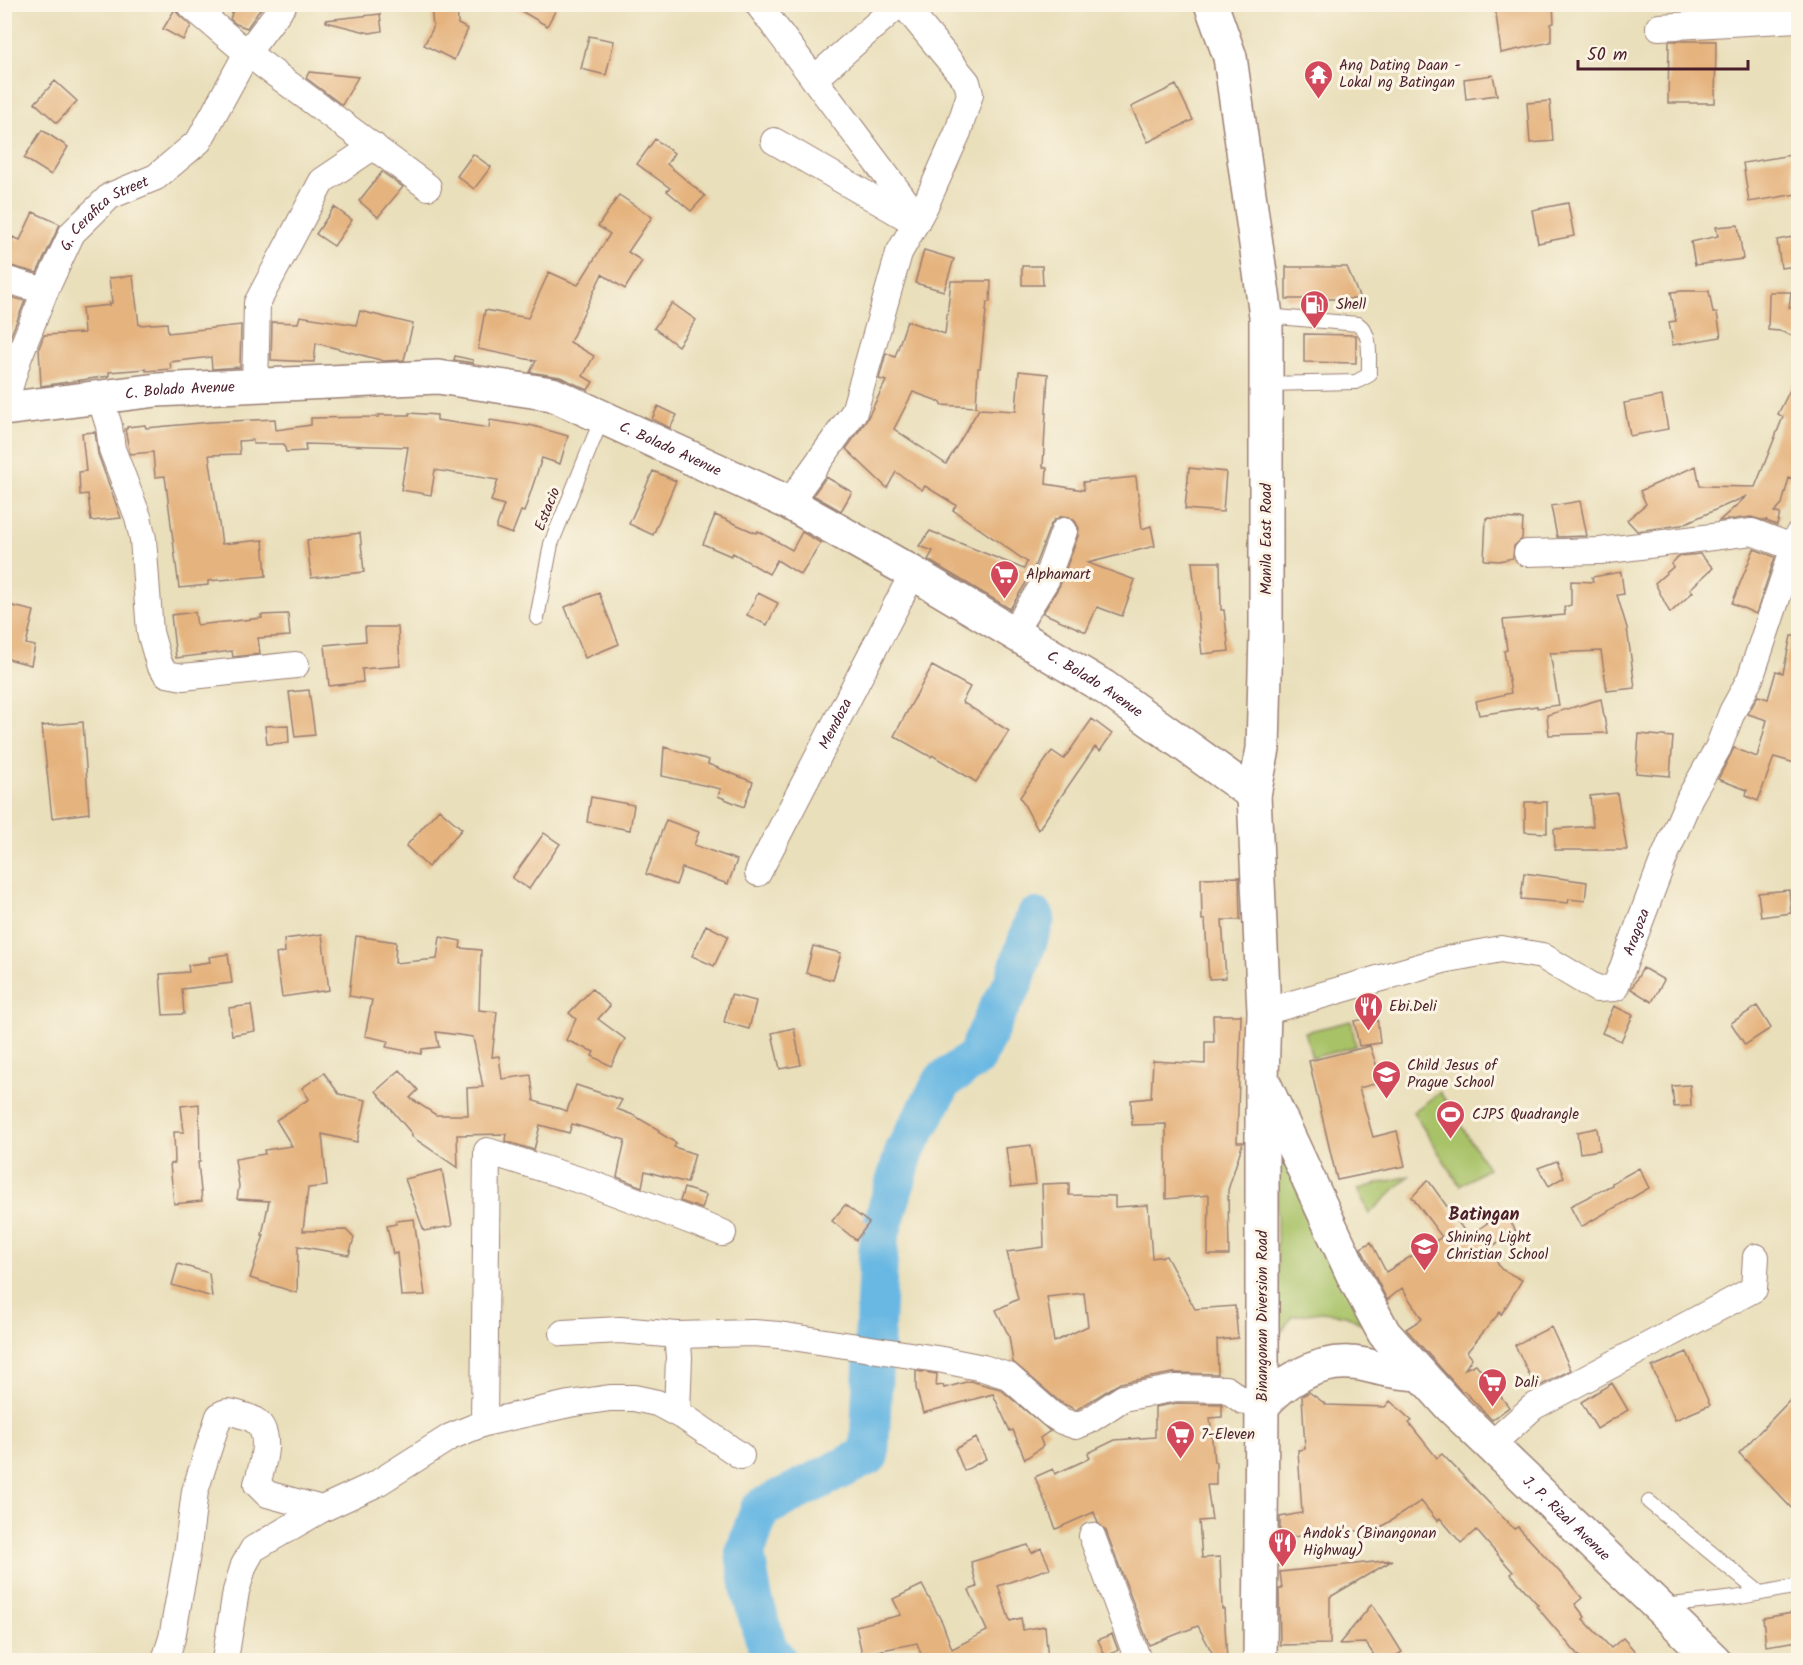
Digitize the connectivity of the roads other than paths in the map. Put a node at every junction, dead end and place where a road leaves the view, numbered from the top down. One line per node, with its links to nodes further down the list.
1 (189, 4): 9 (street)
2 (284, 4): 9 (street, G. Cerafica Street)
3 (758, 4): 10 (street)
4 (901, 4): 10 (street); 14 (street)
5 (1211, 4): 17 (main road, Manila East Road)
6 (1720, 15): 7 (street); 8 (street)
7 (1798, 19)
8 (1659, 27)
9 (247, 52): 12 (street); 16 (street, G. Cerafica Street)
10 (814, 79): 14 (street)
11 (774, 141): 14 (street)
12 (374, 146): 13 (street); 19 (street)
13 (428, 187)
14 (917, 220): 23 (street)
15 (4, 279): 16 (street)
16 (45, 291): 21 (street, G. Cerafica Street)
17 (1266, 316): 18 (main road, Manila East Road); 18 (lane)
18 (1266, 384): 31 (main road, Manila East Road)
19 (255, 386): 20 (main road, C. Bolado Avenue); 22 (main road, C. Bolado Avenue)
20 (100, 397): 21 (main road, C. Bolado Avenue); 30 (street)
21 (4, 407)
22 (602, 418): 23 (main road, C. Bolado Avenue); 28 (lane, Estacio)
23 (789, 503): 27 (main road, C. Bolado Avenue)
24 (1064, 531): 29 (street)
25 (1797, 542): 26 (street); 33 (street, Aragoza)
26 (1527, 553)
27 (913, 573): 29 (main road, C. Bolado Avenue); 32 (street, Mendoza)
28 (537, 618)
29 (1013, 633): 31 (main road, C. Bolado Avenue)
30 (296, 665)
31 (1254, 795): 33 (main road, Manila East Road)
32 (758, 873)
33 (1263, 1012): 34 (main road, Manila East Road)
34 (1262, 1079): 39 (main road, J. P. Rizal Avenue); 40 (main road, Binangonan Diversion Road)
35 (723, 1233): 42 (street)
36 (1756, 1257): 43 (street)
37 (563, 1333): 38 (street)
38 (677, 1335): 40 (street); 41 (street)
39 (1419, 1374): 40 (main road); 43 (main road, J. P. Rizal Avenue)
40 (1262, 1406): 54 (main road, Binangonan Diversion Road)
41 (676, 1413): 42 (street); 44 (street)
42 (484, 1423): 46 (street)
43 (1491, 1445): 50 (main road, J. P. Rizal Avenue)
44 (741, 1456)
45 (1648, 1502): 49 (lane)
46 (322, 1509): 51 (street); 52 (street)
47 (1092, 1536): 53 (street)
48 (1798, 1586): 49 (lane)
49 (1760, 1593): 50 (lane)
50 (1658, 1606): 55 (main road, J. P. Rizal Avenue)
51 (165, 1660)
52 (225, 1660)
53 (1138, 1660)
54 (1260, 1660)
55 (1714, 1660)

